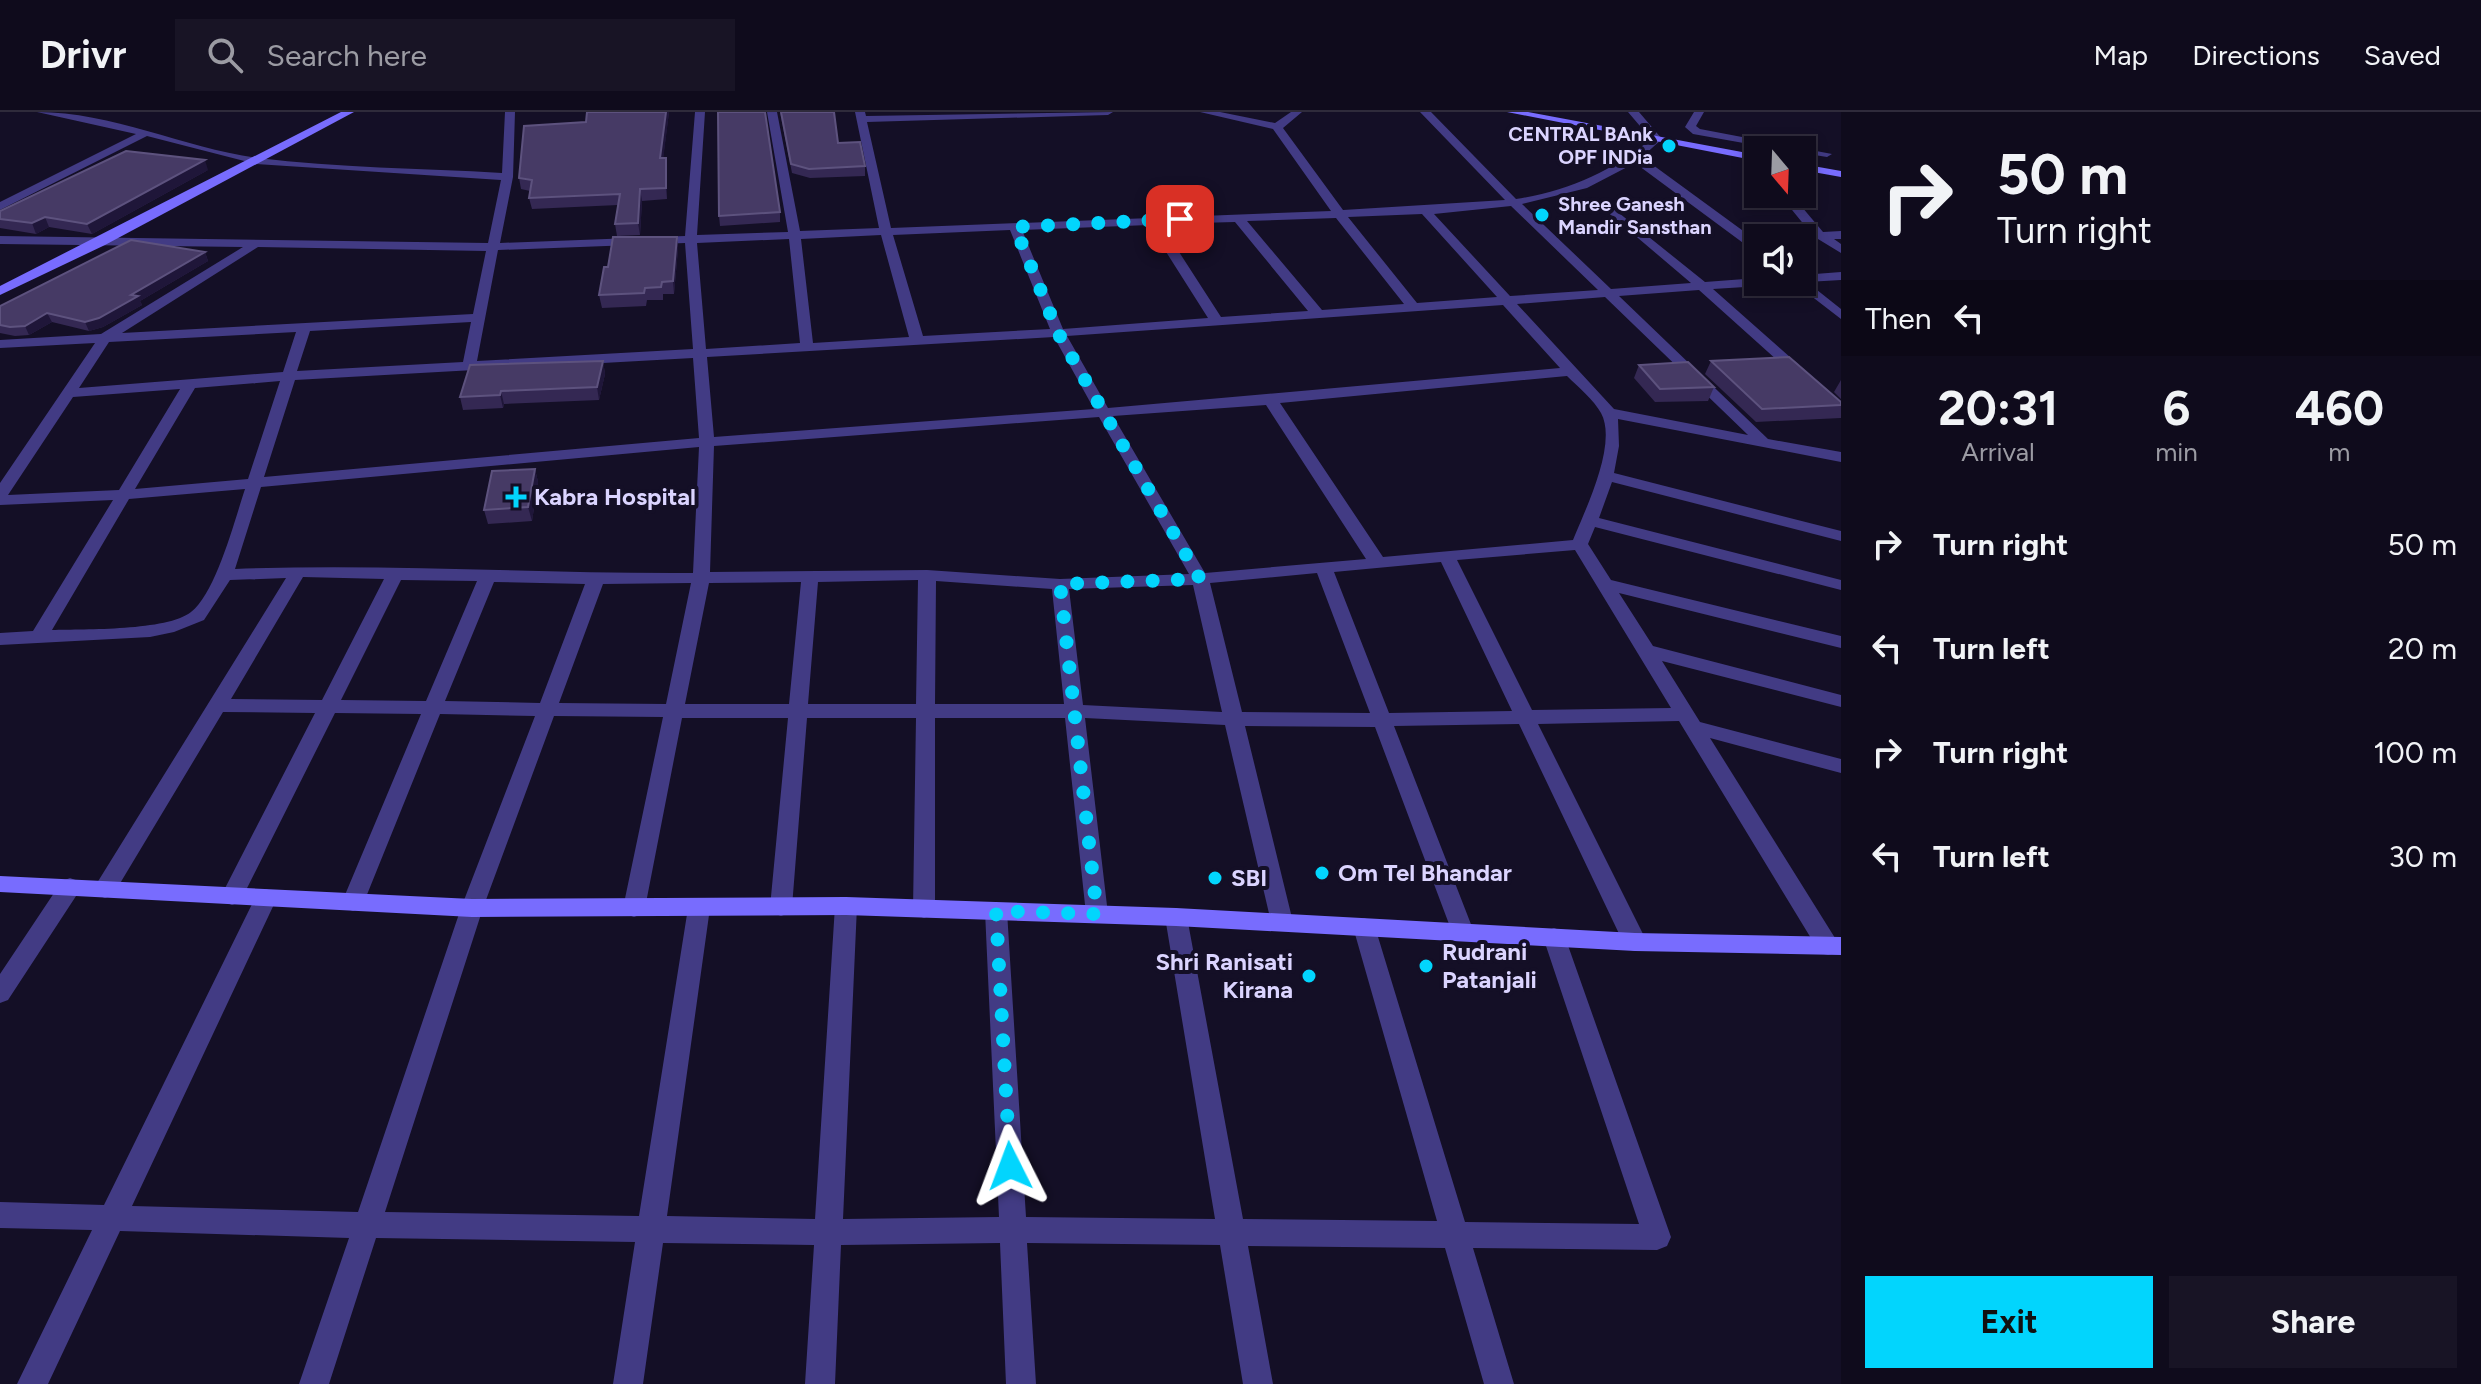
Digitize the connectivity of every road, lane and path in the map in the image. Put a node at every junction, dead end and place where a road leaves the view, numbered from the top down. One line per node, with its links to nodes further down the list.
1 (42, 112): 15 (street)
2 (349, 112): 22 (main road)
3 (510, 112): 25 (street)
4 (700, 112): 41 (street)
5 (772, 112): 38 (street)
6 (1108, 112): 13 (street)
7 (1205, 112): 14 (street)
8 (1297, 112): 14 (street)
9 (1425, 112): 26 (street)
10 (1512, 112): 16 (main road)
11 (1633, 112): 16 (street)
12 (1699, 112): 17 (street)
13 (861, 116): 35 (street)
14 (1277, 127): 31 (street)
15 (146, 133): 22 (street); 27 (street)
16 (1657, 139): 20 (main road); 21 (street)
17 (1744, 140)
18 (1816, 152): 19 (street)
19 (1827, 154)
20 (1744, 156)
21 (1637, 159): 26 (street); 39 (street)
22 (256, 161): 25 (street); 42 (main road)
23 (1816, 170): 24 (main road)
24 (1841, 174)
25 (507, 177): 44 (street)
26 (1515, 204): 30 (street); 51 (street)
27 (0, 207)
28 (1609, 208): 49 (street)
29 (1797, 208): 36 (street)
30 (1425, 211): 31 (street); 53 (street)
31 (1338, 212): 32 (street); 54 (street)
32 (1237, 216): 33 (street); 55 (street)
33 (1152, 220): 34 (street); 58 (street)
34 (1015, 227): 35 (street); 60 (street)
35 (886, 232): 38 (street); 62 (street)
36 (1818, 234): 37 (street); 45 (street)
37 (1841, 235)
38 (795, 236): 41 (street); 64 (street)
39 (1744, 236)
40 (0, 240): 42 (street)
41 (691, 241): 44 (street); 65 (street)
42 (101, 242): 43 (street); 50 (main road)
43 (253, 246): 44 (street); 61 (street)
44 (492, 247): 57 (street)
45 (1841, 249)
46 (1841, 276): 47 (street)
47 (1816, 279)
48 (1744, 283): 49 (street)
49 (1702, 286): 51 (street); 72 (street)
50 (0, 291)
51 (1611, 293): 53 (street); 75 (street)
52 (1816, 294): 56 (street)
53 (1504, 300): 54 (street); 67 (street)
54 (1414, 308): 55 (street)
55 (1318, 314): 58 (street)
56 (1841, 315)
57 (478, 318): 59 (street); 66 (street)
58 (1217, 321): 60 (street)
59 (304, 328): 61 (street); 68 (street)
60 (1058, 333): 62 (street); 73 (street)
61 (105, 338): 63 (street); 70 (street)
62 (917, 341): 64 (street)
63 (0, 344)
64 (807, 348): 65 (street)
65 (698, 355): 66 (street); 76 (street)
66 (469, 367): 68 (street)
67 (1572, 371): 71 (street); 74 (street)
68 (290, 376): 69 (street); 79 (street)
69 (189, 386): 70 (street); 80 (street)
70 (67, 393): 81 (street)
71 (1270, 400): 73 (street); 86 (street)
72 (1841, 410)
73 (1104, 413): 76 (street); 96 (street)
74 (1609, 413): 75 (street); 78 (street)
75 (1761, 439): 77 (street)
76 (707, 442): 79 (street); 93 (street)
77 (1841, 457)
78 (1605, 475): 82 (street); 83 (street)
79 (252, 484): 80 (street); 90 (street)
80 (123, 495): 81 (street); 100 (street)
81 (0, 498)
82 (1589, 520): 84 (street); 99 (street)
83 (1841, 536)
84 (1580, 544): 85 (street); 98 (street)
85 (1447, 557): 86 (street); 114 (street)
86 (1378, 563): 87 (street)
87 (1324, 568): 96 (street); 115 (street)
88 (298, 572): 89 (street); 90 (street); 105 (street)
89 (396, 573): 91 (street); 106 (street)
90 (225, 575): 100 (street)
91 (488, 575): 95 (street); 107 (street)
92 (927, 575): 94 (street); 97 (street); 112 (street)
93 (701, 577): 94 (street); 95 (street); 109 (street)
94 (810, 577): 111 (street)
95 (596, 579): 108 (street)
96 (1200, 579): 97 (street); 113 (street)
97 (1060, 584): 110 (street)
98 (1605, 584): 102 (street); 103 (street)
99 (1841, 585)
100 (39, 637): 101 (street)
101 (0, 639)
102 (1841, 642)
103 (1647, 651): 104 (street); 116 (street)
104 (1841, 701)
105 (219, 705): 106 (street); 120 (street)
106 (329, 705): 107 (street); 121 (street)
107 (434, 707): 108 (street); 123 (street)
108 (546, 710): 109 (street); 126 (street)
109 (675, 711): 111 (street); 127 (street)
110 (1074, 711): 112 (street); 113 (street); 131 (street)
111 (798, 712): 112 (street); 125 (street)
112 (926, 712): 129 (street)
113 (1233, 719): 115 (street); 133 (street)
114 (1526, 719): 115 (street); 116 (street); 137 (street)
115 (1382, 720): 135 (street)
116 (1690, 721): 117 (street); 138 (street)
117 (1841, 766)
118 (0, 884): 119 (main road)
119 (70, 887): 120 (main road); 139 (street)
120 (105, 889): 121 (main road)
121 (232, 896): 122 (main road)
122 (266, 898): 123 (main road); 141 (street)
123 (353, 902): 126 (main road)
124 (846, 906): 125 (main road); 129 (main road); 145 (street)
125 (781, 907): 128 (main road)
126 (472, 908): 127 (main road); 142 (street)
127 (634, 908): 128 (main road)
128 (699, 908): 143 (street)
129 (924, 909): 130 (main road)
130 (996, 911): 131 (main road); 144 (street)
131 (1097, 914): 132 (main road)
132 (1176, 917): 133 (main road); 146 (street)
133 (1282, 922): 134 (main road)
134 (1364, 927): 135 (main road); 147 (street)
135 (1463, 932): 136 (main road)
136 (1554, 937): 137 (main road); 147 (street)
137 (1635, 942): 138 (main road)
138 (1834, 946)
139 (0, 993)
140 (0, 1215): 141 (street)
141 (112, 1218): 142 (street); 148 (street)
142 (367, 1225): 143 (street); 149 (street)
143 (651, 1229): 145 (street); 150 (street)
144 (1013, 1230): 145 (street); 146 (street); 152 (street)
145 (828, 1232): 151 (street)
146 (1232, 1232): 147 (street); 153 (street)
147 (1455, 1235): 154 (street)
148 (32, 1384)
149 (314, 1384)
150 (628, 1384)
151 (820, 1384)
152 (1021, 1384)
153 (1258, 1384)
154 (1499, 1384)

